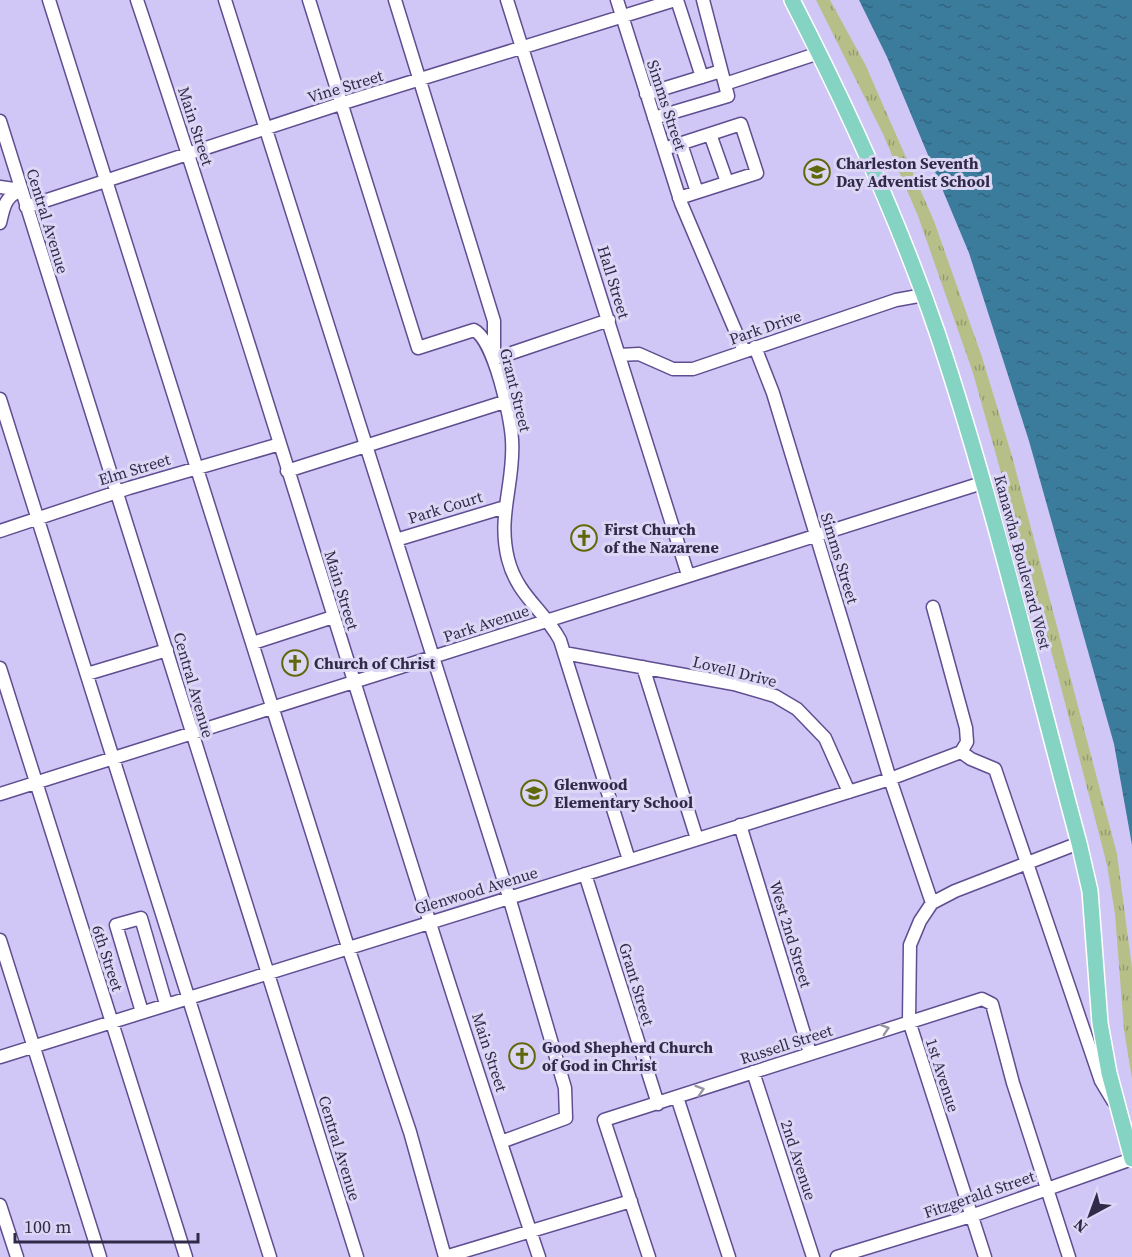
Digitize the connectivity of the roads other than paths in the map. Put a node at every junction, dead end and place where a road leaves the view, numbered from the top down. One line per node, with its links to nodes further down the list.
1 (49, 0): 28 (street)
2 (137, 0): 25 (street, Main Street)
3 (225, 0): 21 (street)
4 (309, 0): 18 (street, Grant Street)
5 (395, 0): 16 (street)
6 (507, 0): 12 (street, Hall Street)
7 (617, 0): 11 (street, Simms Street)
8 (676, 0): 11 (street, Vine Street); 14 (street)
9 (703, 0): 15 (street)
10 (792, 0): 13 (main road, Kanawha Boulevard West)
11 (622, 16): 12 (street, Vine Street); 17 (street, Simms Street)
12 (522, 49): 16 (street, Vine Street); 37 (street, Hall Street)
13 (819, 53): 15 (street); 36 (main road, Kanawha Boulevard West)
14 (702, 77): 15 (street); 17 (street)
15 (723, 77): 19 (street)
16 (419, 80): 18 (street, Vine Street); 40 (street)
17 (646, 94): 19 (street, Simms Street)
18 (340, 104): 21 (street, Vine Street); 40 (street, Grant Street)
19 (654, 118): 24 (street, Simms Street)
20 (0, 121): 31 (street, Central Avenue)
21 (266, 128): 25 (street, Vine Street); 44 (street)
22 (710, 134): 23 (street); 29 (street); 29 (street)
23 (681, 144): 24 (street); 26 (street)
24 (664, 149): 27 (street, Simms Street)
25 (188, 153): 28 (street, Vine Street); 43 (street, Main Street)
26 (687, 162): 27 (street); 32 (street)
27 (670, 168): 33 (street, Simms Street)
28 (106, 180): 34 (street, Vine Street); 45 (street)
29 (727, 182): 32 (street)
30 (0, 187): 31 (street)
31 (21, 190): 34 (street, Central Avenue); 35 (street)
32 (697, 192): 33 (street)
33 (679, 198): 38 (street, Simms Street)
34 (26, 207): 48 (street, Central Avenue)
35 (0, 223)
36 (924, 295): 38 (street, Park Drive); 47 (main road, Kanawha Boulevard West)
37 (609, 320): 39 (street, Hall Street); 40 (street)
38 (749, 349): 39 (street, Park Drive); 52 (street, Simms Street)
39 (619, 355): 54 (street, Hall Street)
40 (494, 359): 42 (street, Grant Street)
41 (0, 399): 50 (street)
42 (504, 402): 44 (street); 49 (street, Grant Street)
43 (280, 444): 45 (street, Elm Street); 46 (street, Main Street)
44 (366, 446): 46 (street); 53 (street)
45 (197, 468): 48 (street, Elm Street); 58 (street)
46 (287, 471): 56 (street, Main Street)
47 (982, 483): 52 (street, Park Avenue); 76 (main road, Kanawha Boulevard West)
48 (116, 492): 50 (street, Elm Street); 59 (street, Central Avenue)
49 (504, 507): 53 (street, Park Court); 57 (street, Grant Street)
50 (38, 518): 51 (street, Elm Street); 64 (street)
51 (0, 531)
52 (816, 537): 54 (street, Park Avenue); 70 (street, Simms Street)
53 (396, 540): 61 (street)
54 (688, 575): 57 (street, Park Avenue)
55 (933, 607): 68 (street)
56 (333, 617): 58 (street); 65 (street, Main Street)
57 (549, 620): 60 (street, Grant Street); 61 (street, Park Avenue)
58 (253, 643): 66 (street)
59 (167, 650): 64 (street); 67 (street, Central Avenue)
60 (564, 653): 63 (street, Lovell Drive); 77 (street, Grant Street)
61 (434, 657): 65 (street, Park Avenue); 80 (street)
62 (0, 668): 71 (street, 6th Street)
63 (643, 668): 72 (street, Lovell Drive); 75 (street)
64 (87, 674): 69 (street)
65 (354, 684): 66 (street, Park Avenue); 82 (street, Main Street)
66 (275, 708): 67 (street, Park Avenue); 84 (street)
67 (191, 734): 69 (street, Park Avenue); 85 (street, Central Avenue)
68 (961, 752): 70 (street, Glenwood Avenue); 78 (street)
69 (114, 758): 71 (street, Park Avenue); 86 (street)
70 (890, 779): 72 (street, Glenwood Avenue); 81 (street)
71 (35, 783): 73 (street, Park Avenue); 90 (street, 6th Street)
72 (849, 792): 74 (street, Glenwood Avenue)
73 (0, 794)
74 (740, 825): 75 (street, Glenwood Avenue); 92 (street, West 2nd Street)
75 (697, 839): 77 (street, Glenwood Avenue)
76 (1079, 843): 78 (street); 97 (main road, Kanawha Boulevard West)
77 (629, 860): 79 (street, Glenwood Avenue)
78 (1025, 864): 81 (street); 97 (street)
79 (585, 874): 80 (street, Glenwood Avenue); 96 (street, Grant Street)
80 (509, 897): 82 (street, Glenwood Avenue); 98 (street)
81 (932, 903): 89 (street, 1st Avenue)
82 (430, 921): 84 (street, Glenwood Avenue); 98 (street, Main Street)
83 (0, 940): 91 (street)
84 (348, 947): 85 (street, Glenwood Avenue); 110 (street)
85 (267, 972): 86 (street, Glenwood Avenue); 109 (street, Central Avenue)
86 (189, 997): 87 (street, Glenwood Avenue); 108 (street)
87 (166, 1004): 88 (street, Glenwood Avenue); 88 (street)
88 (142, 1012): 90 (street, Glenwood Avenue)
89 (909, 1021): 92 (street, Russell Street, one-way to 89); 100 (street, Russell Street); 103 (street, 1st Avenue)
90 (111, 1022): 91 (street, Glenwood Avenue); 107 (street, 6th Street)
91 (34, 1046): 93 (street, Glenwood Avenue); 106 (street)
92 (810, 1053): 94 (street, Russell Street)
93 (0, 1057)
94 (753, 1072): 95 (street, Russell Street, one-way to 94); 114 (street, 2nd Avenue)
95 (677, 1097): 96 (street, Russell Street); 113 (street)
96 (658, 1104): 101 (street, Russell Street)
97 (1117, 1107): 99 (main road, Kanawha Boulevard West)
98 (501, 1142): 104 (street, Main Street)
99 (1132, 1159): 100 (street, Fitzgerald Street)
100 (1046, 1189): 103 (street, Fitzgerald Street); 117 (street, Russell Street)
101 (631, 1200): 104 (street); 112 (street)
102 (0, 1205): 105 (street)
103 (971, 1216): 115 (street, Fitzgerald Street); 116 (street, 1st Avenue)
104 (530, 1231): 110 (street); 111 (street, Main Street)
105 (17, 1257)
106 (100, 1257)
107 (186, 1257)
108 (270, 1257)
109 (357, 1257)
110 (445, 1257)
111 (539, 1257)
112 (650, 1257)
113 (729, 1257)
114 (813, 1257)
115 (837, 1257)
116 (985, 1257)
117 (1069, 1257)

